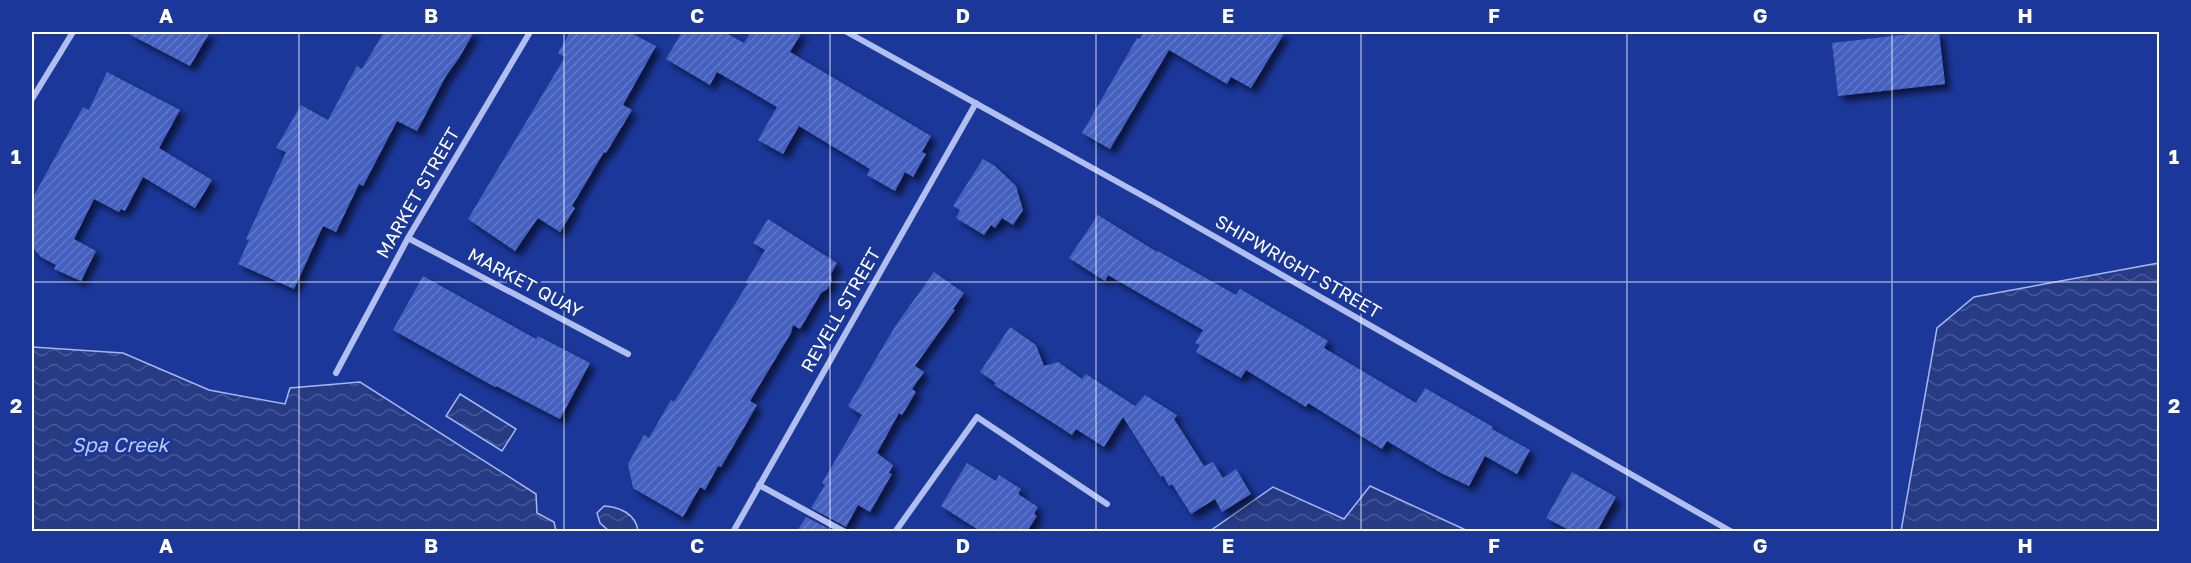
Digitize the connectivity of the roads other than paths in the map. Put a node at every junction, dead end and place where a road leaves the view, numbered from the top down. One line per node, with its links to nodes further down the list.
1 (73, 32): 4 (street)
2 (531, 32): 6 (street, MARKET STREET)
3 (848, 32): 5 (street, SHIPWRIGHT STREET)
4 (32, 99)
5 (976, 102): 9 (street, REVELL STREET); 14 (street, SHIPWRIGHT STREET)
6 (408, 238): 7 (street, MARKET QUAY); 8 (street, MARKET STREET)
7 (628, 354)
8 (336, 373)
9 (759, 485): 11 (street, REVELL STREET); 12 (street)
10 (1107, 504): 13 (street)
11 (733, 531)
12 (845, 531)
13 (895, 531)
14 (1732, 531)

